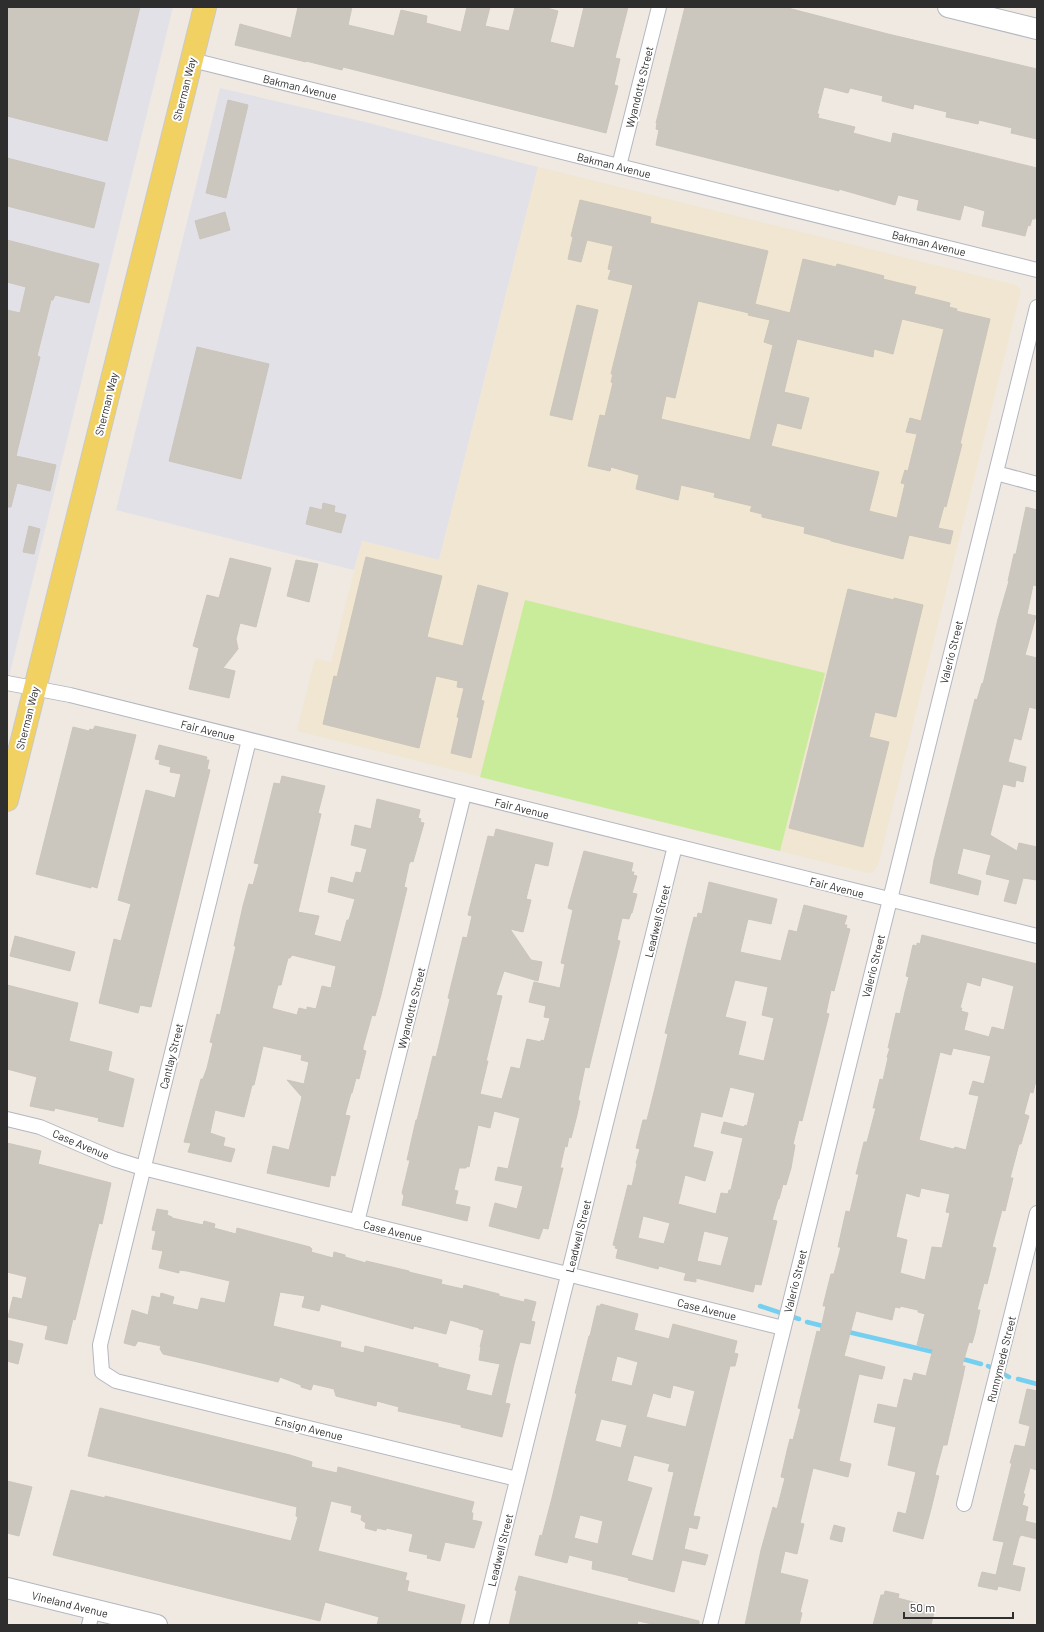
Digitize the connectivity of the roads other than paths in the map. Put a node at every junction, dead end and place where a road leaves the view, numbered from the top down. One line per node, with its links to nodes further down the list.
1 (205, 7): 5 (main road, Sherman Way)
2 (659, 7): 6 (street, Wyandotte Street)
3 (948, 7): 4 (main road)
4 (1037, 29)
5 (192, 60): 6 (street, Bakman Avenue); 12 (main road, Sherman Way)
6 (619, 166): 7 (street, Bakman Avenue)
7 (1037, 270)
8 (1037, 308): 9 (street, Valerio Street)
9 (996, 473): 10 (street); 17 (street, Valerio Street)
10 (1037, 484)
11 (7, 683): 12 (street, Fair Avenue)
12 (34, 688): 13 (street, Fair Avenue); 15 (main road, Sherman Way)
13 (249, 740): 14 (street, Fair Avenue); 20 (street, Cantlay Street)
14 (464, 794): 16 (street, Fair Avenue); 22 (street, Wyandotte Street)
15 (7, 800)
16 (675, 846): 17 (street, Fair Avenue); 23 (street, Leadwell Street)
17 (890, 900): 18 (street, Fair Avenue); 24 (street, Valerio Street)
18 (1037, 936)
19 (7, 1119): 20 (street, Case Avenue)
20 (143, 1168): 22 (street, Case Avenue); 25 (street, Cantlay Street)
21 (1037, 1213): 27 (street, Runnymede Street)
22 (357, 1222): 23 (street, Case Avenue)
23 (569, 1274): 24 (street, Case Avenue); 26 (street, Leadwell Street)
24 (783, 1328): 32 (street, Valerio Street)
25 (102, 1372): 26 (street, Ensign Avenue)
26 (517, 1479): 31 (street, Leadwell Street)
27 (964, 1504)
28 (7, 1588): 29 (main road, Vineland Avenue)
29 (91, 1617): 30 (main road, Vineland Avenue)
30 (157, 1625)
31 (481, 1625)
32 (710, 1625)

